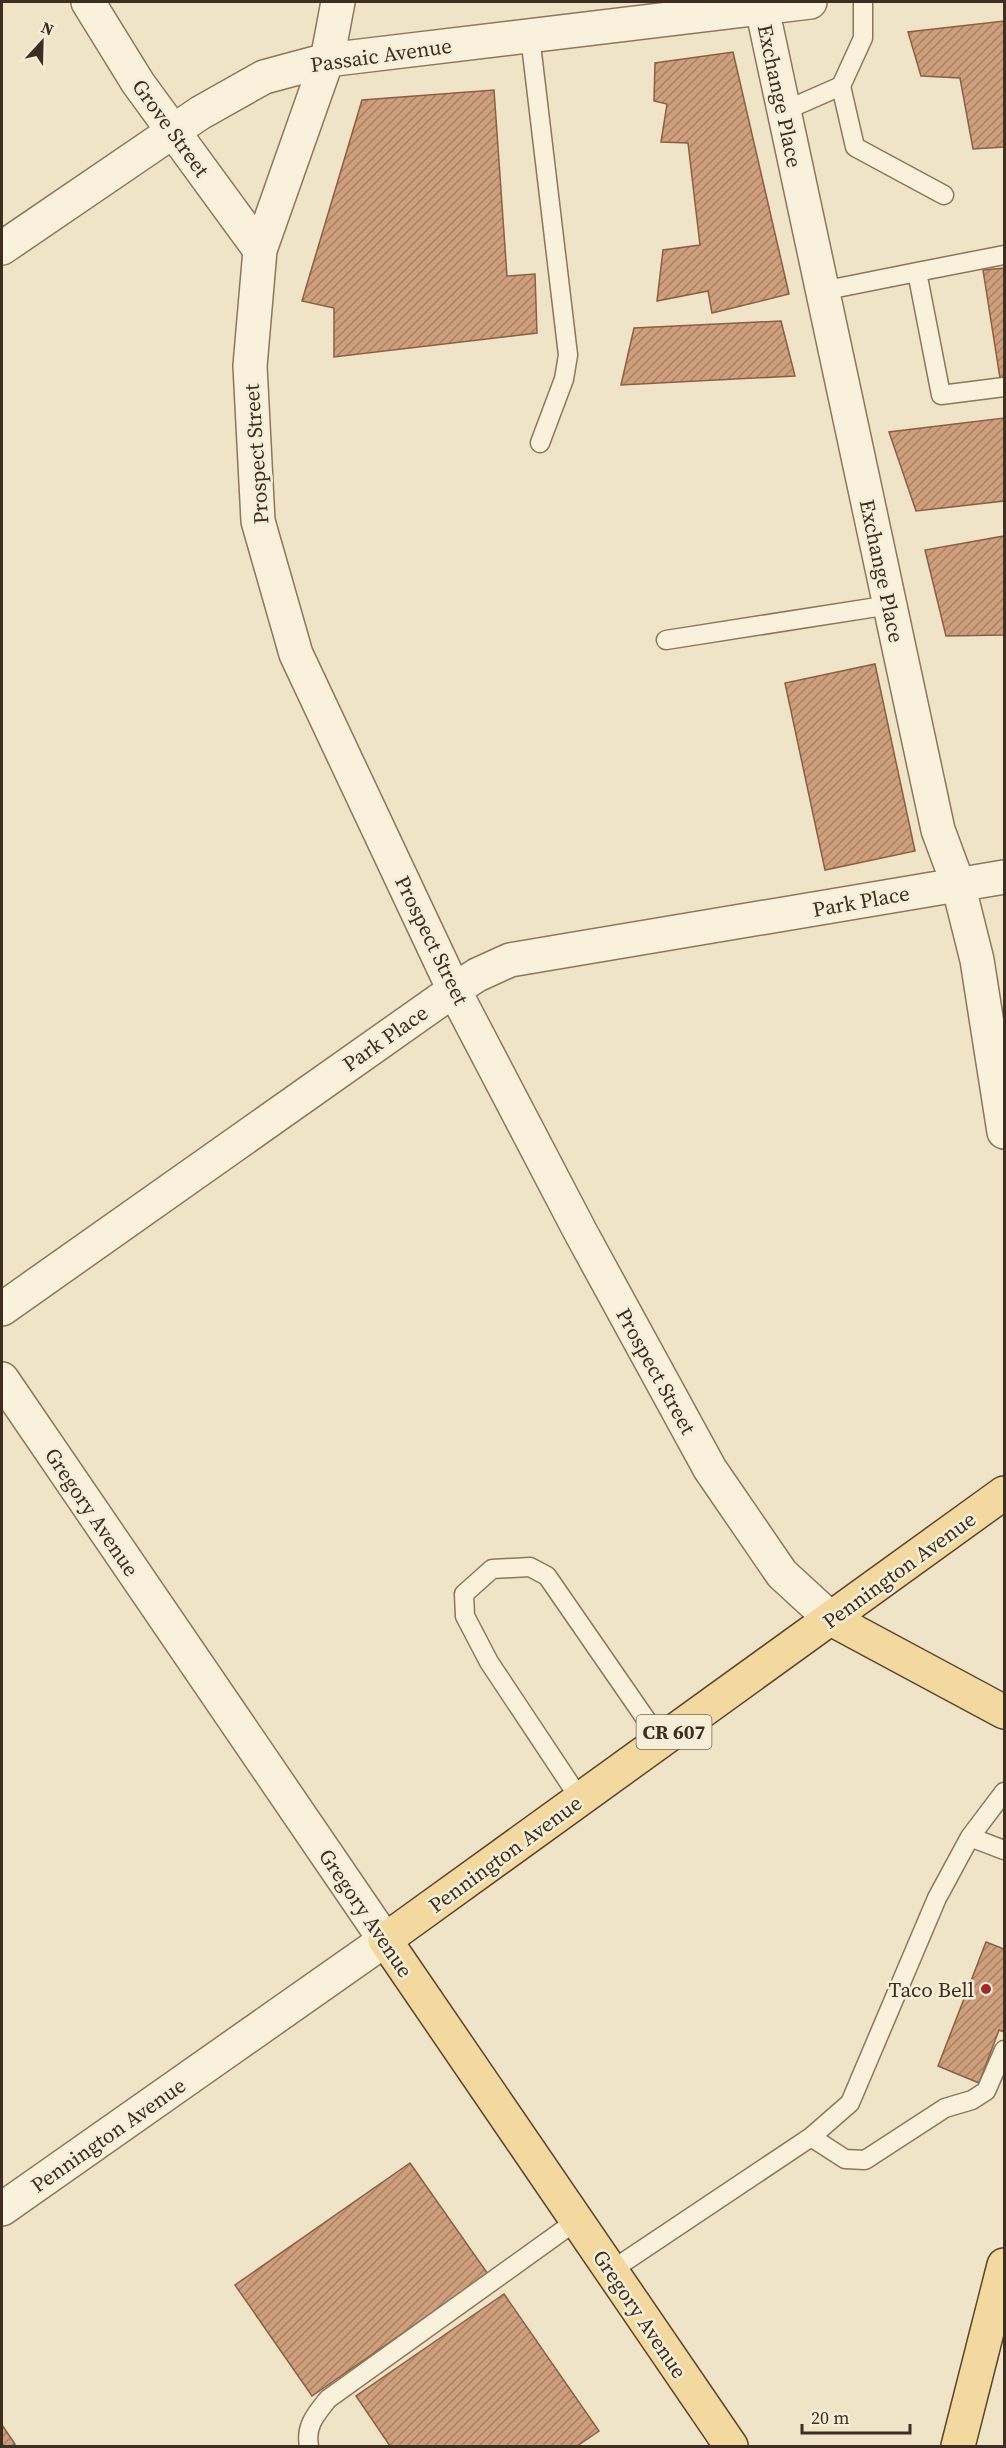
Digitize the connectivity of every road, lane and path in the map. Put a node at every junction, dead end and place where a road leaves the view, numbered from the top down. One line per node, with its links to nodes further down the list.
1 (88, 2): 10 (street, Grove Street)
2 (338, 2): 7 (street, Prospect Street)
3 (810, 2): 5 (street, Passaic Avenue)
4 (863, 2): 8 (lane)
5 (762, 8): 6 (street, Passaic Avenue); 9 (street, Exchange Place)
6 (530, 36): 7 (street, Passaic Avenue); 18 (lane)
7 (327, 60): 10 (street, Passaic Avenue); 13 (street, Prospect Street)
8 (841, 86): 9 (lane); 11 (lane)
9 (784, 111): 16 (street, Exchange Place)
10 (174, 130): 12 (street, Passaic Avenue); 13 (street, Grove Street)
11 (944, 195)
12 (2, 248)
13 (260, 250): 23 (street, Prospect Street)
14 (1005, 255): 15 (lane)
15 (917, 272): 16 (lane); 17 (lane)
16 (822, 291): 19 (street, Exchange Place)
17 (1005, 387)
18 (540, 443)
19 (890, 605): 20 (lane); 22 (street, Exchange Place)
20 (666, 640)
21 (1005, 877): 22 (street, Park Place)
22 (958, 884): 23 (street, Park Place); 24 (street, Exchange Place)
23 (454, 990): 25 (street, Park Place); 28 (street, Prospect Street)
24 (1003, 1115)
25 (2, 1309)
26 (2, 1379): 35 (street, Gregory Avenue)
27 (1005, 1493): 28 (main road, Pennington Avenue / CR 607)
28 (831, 1618): 29 (main road, Prospect Street); 30 (main road, Pennington Avenue / CR 607)
29 (1005, 1712)
30 (661, 1741): 32 (main road, Pennington Avenue / CR 607); 32 (lane)
31 (1005, 1792): 33 (lane)
32 (580, 1799): 35 (main road, Pennington Avenue / CR 607)
33 (970, 1837): 34 (lane); 37 (lane)
34 (1005, 1850)
35 (385, 1940): 38 (street, Pennington Avenue / CR 607); 39 (main road, Gregory Avenue)
36 (1005, 2050): 37 (lane)
37 (811, 2137): 41 (lane)
38 (4, 2204)
39 (576, 2221): 41 (main road, Gregory Avenue); 42 (lane)
40 (1005, 2265): 44 (main road)
41 (612, 2270): 43 (main road, Gregory Avenue)
42 (309, 2446)
43 (730, 2446)
44 (958, 2446)

